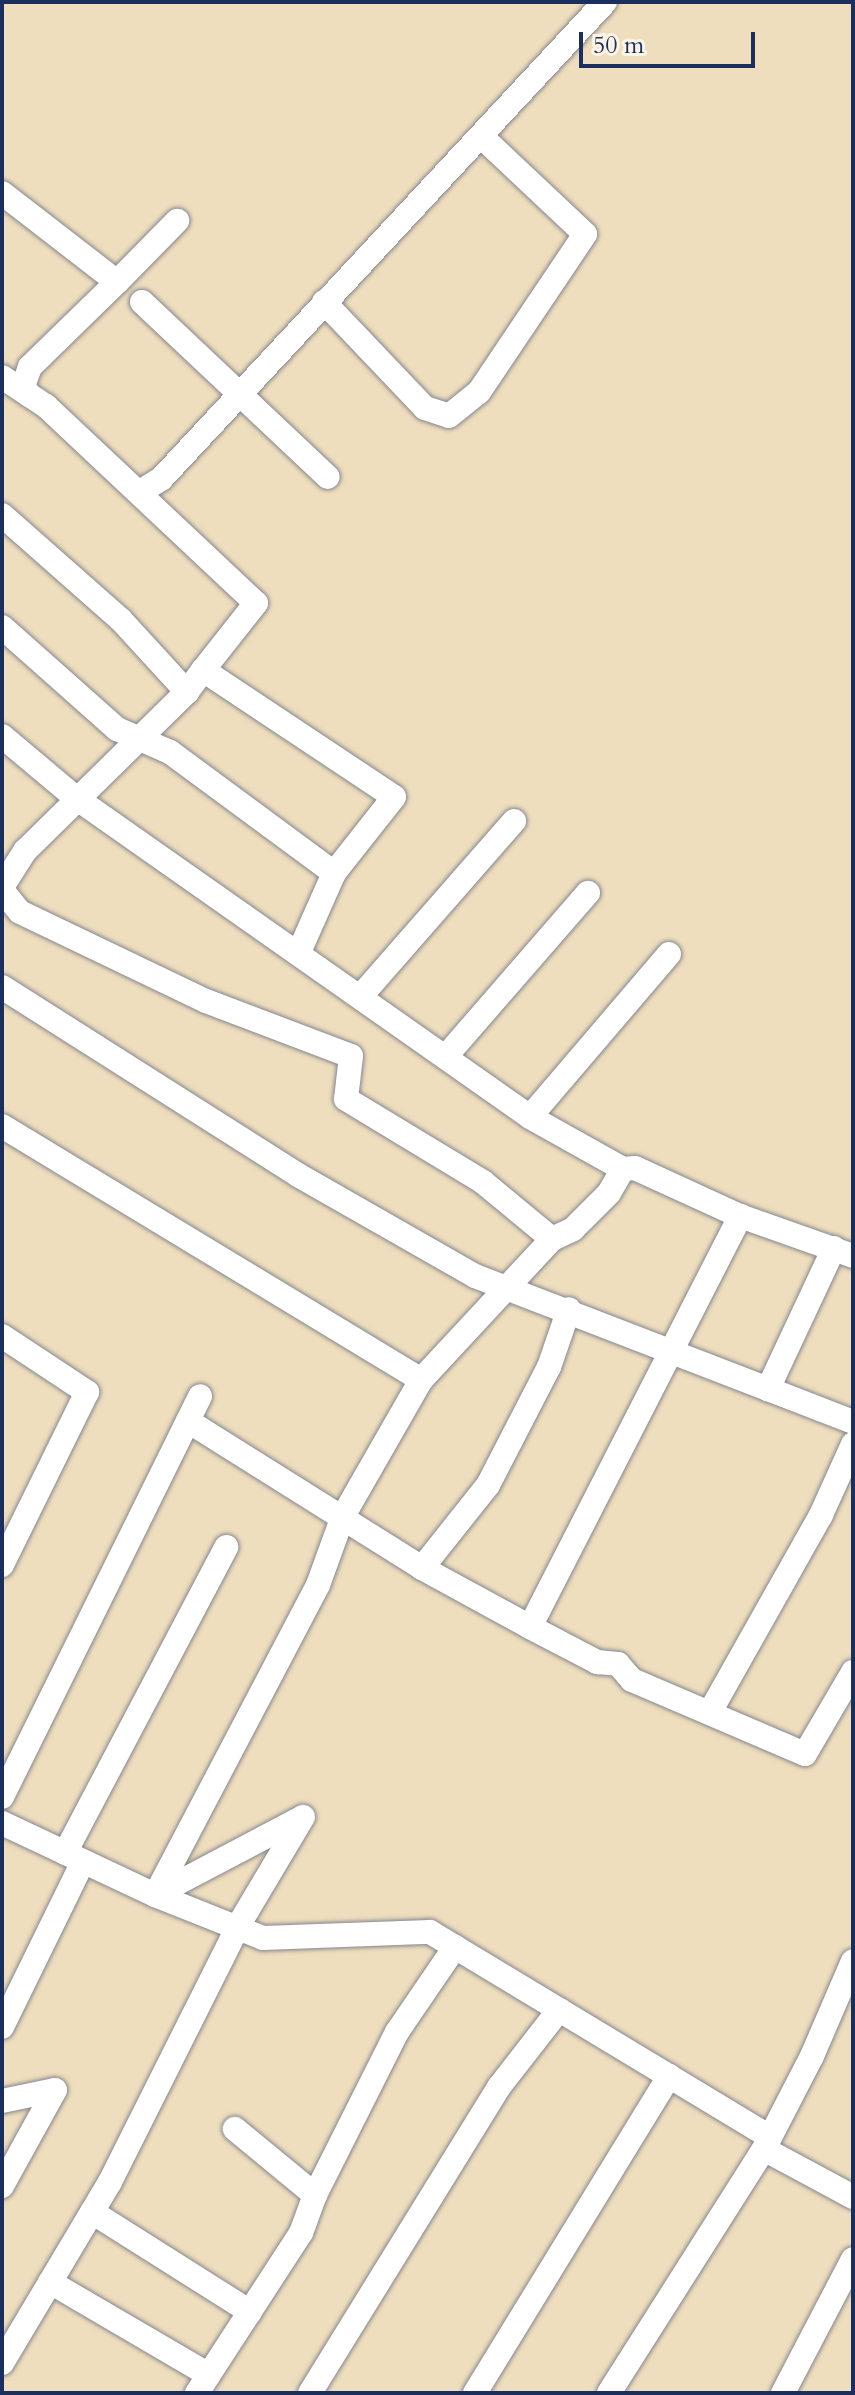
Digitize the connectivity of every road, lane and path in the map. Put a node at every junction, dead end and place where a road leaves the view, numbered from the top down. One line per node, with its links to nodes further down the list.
1 (605, 2): 2 (street)
2 (481, 136): 7 (street); 7 (street)
3 (2, 193): 5 (street)
4 (177, 221): 5 (street)
5 (117, 282): 10 (street)
6 (142, 302): 9 (street)
7 (324, 302): 9 (street)
8 (2, 377): 10 (street)
9 (238, 394): 11 (street); 12 (street)
10 (29, 395): 12 (street)
11 (328, 477)
12 (140, 492): 15 (street)
13 (2, 515): 16 (street)
14 (2, 627): 18 (street)
15 (203, 670): 16 (street); 21 (street)
16 (187, 692): 18 (street)
17 (2, 736): 19 (street)
18 (141, 739): 19 (street); 21 (street)
19 (76, 798): 22 (street); 24 (street)
20 (514, 821): 27 (street)
21 (334, 873): 24 (street)
22 (2, 888): 33 (street)
23 (588, 893): 28 (street)
24 (299, 952): 27 (street)
25 (669, 954): 29 (street)
26 (2, 987): 35 (street)
27 (360, 997): 28 (street)
28 (447, 1055): 29 (street)
29 (530, 1117): 31 (street)
30 (2, 1126): 39 (street)
31 (623, 1169): 32 (street); 33 (street)
32 (740, 1216): 34 (street); 38 (street)
33 (552, 1239): 35 (street)
34 (844, 1252): 40 (street)
35 (508, 1286): 36 (street); 39 (street)
36 (569, 1309): 38 (street); 48 (street)
37 (2, 1336): 47 (street)
38 (671, 1351): 40 (street); 49 (street)
39 (421, 1380): 45 (street)
40 (768, 1389): 43 (street)
41 (200, 1396): 42 (street)
42 (188, 1421): 45 (street); 52 (street)
43 (853, 1422)
44 (853, 1444): 51 (street)
45 (343, 1516): 48 (street); 55 (street)
46 (226, 1547): 54 (street)
47 (2, 1565)
48 (422, 1568): 49 (street)
49 (530, 1627): 51 (street)
50 (853, 1672): 51 (street)
51 (710, 1712)
52 (2, 1797)
53 (2, 1823): 54 (street)
54 (74, 1858): 55 (street); 60 (street)
55 (155, 1895): 56 (street); 56 (street)
56 (238, 1926): 57 (street); 68 (street)
57 (455, 1947): 59 (street); 66 (street)
58 (853, 1961): 64 (street)
59 (559, 2010): 61 (street); 74 (street)
60 (2, 2027)
61 (669, 2076): 64 (street); 75 (street)
62 (2, 2101): 65 (street)
63 (235, 2129): 66 (street)
64 (767, 2143): 67 (street); 76 (street)
65 (2, 2186)
66 (315, 2195): 71 (street)
67 (853, 2197)
68 (92, 2212): 70 (street); 71 (street)
69 (853, 2259): 77 (street)
70 (50, 2282): 72 (street); 73 (street)
71 (250, 2312): 73 (street)
72 (2, 2363)
73 (203, 2384)
74 (310, 2393)
75 (475, 2393)
76 (609, 2393)
77 (783, 2393)

